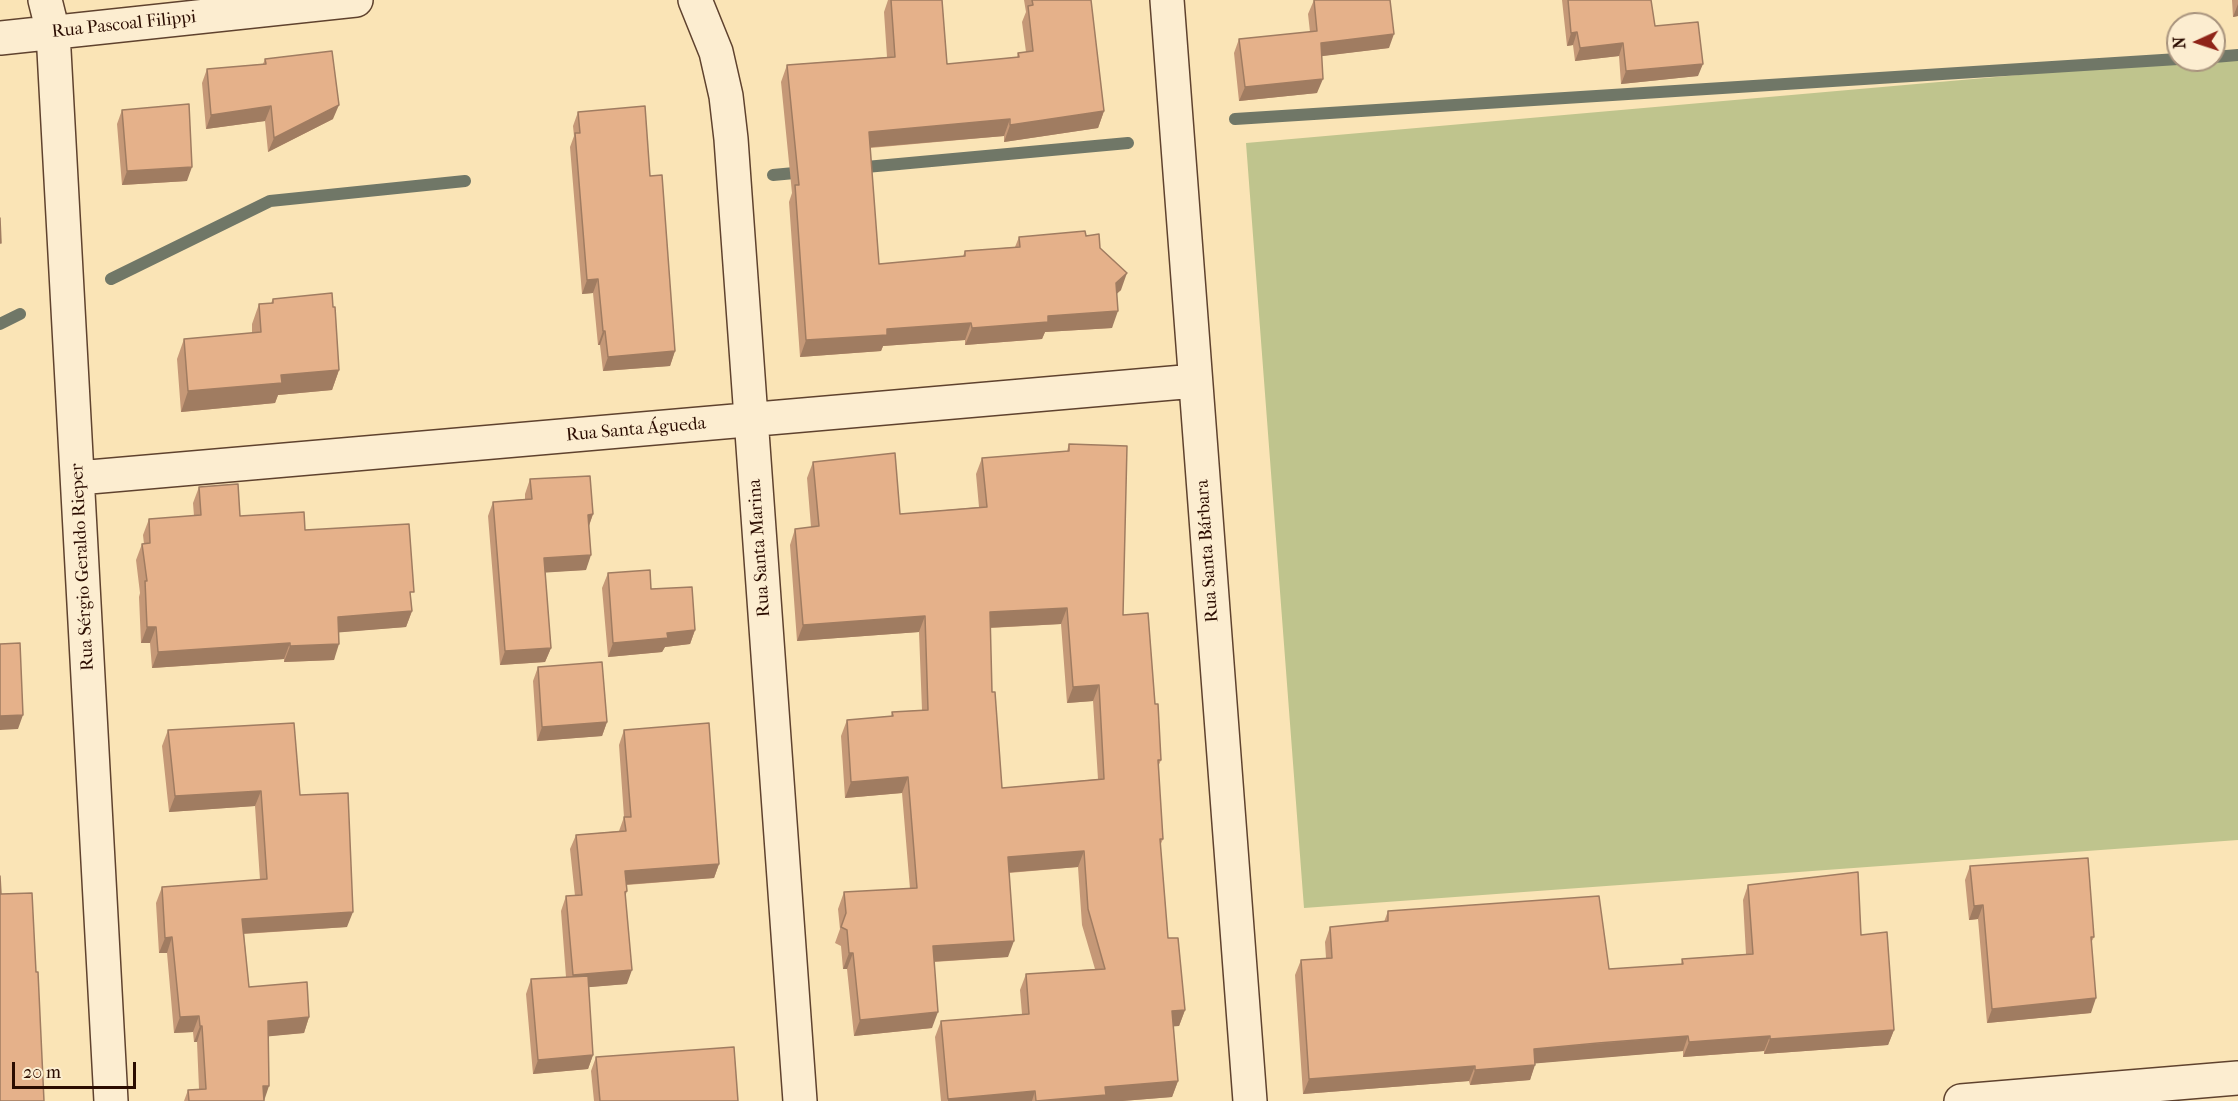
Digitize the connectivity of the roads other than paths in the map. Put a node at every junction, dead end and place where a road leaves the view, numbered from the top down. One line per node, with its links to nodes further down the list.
1 (45, 0): 5 (street, Rua Sérgio Geraldo Rieper)
2 (356, 0): 5 (street, Rua Pascoal Filippi)
3 (695, 0): 8 (street, Rua Santa Marina)
4 (1167, 0): 7 (street, Rua Santa Bárbara)
5 (53, 32): 6 (street, Rua Pascoal Filippi); 9 (street, Rua Sérgio Geraldo Rieper)
6 (0, 38)
7 (1195, 381): 8 (street, Rua Santa Águeda); 13 (street, Rua Santa Bárbara)
8 (751, 420): 9 (street, Rua Santa Águeda); 12 (street, Rua Santa Marina)
9 (78, 478): 11 (street, Rua Sérgio Geraldo Rieper)
10 (2238, 1078): 14 (street)
11 (111, 1101)
12 (800, 1101)
13 (1250, 1101)
14 (1961, 1101)

